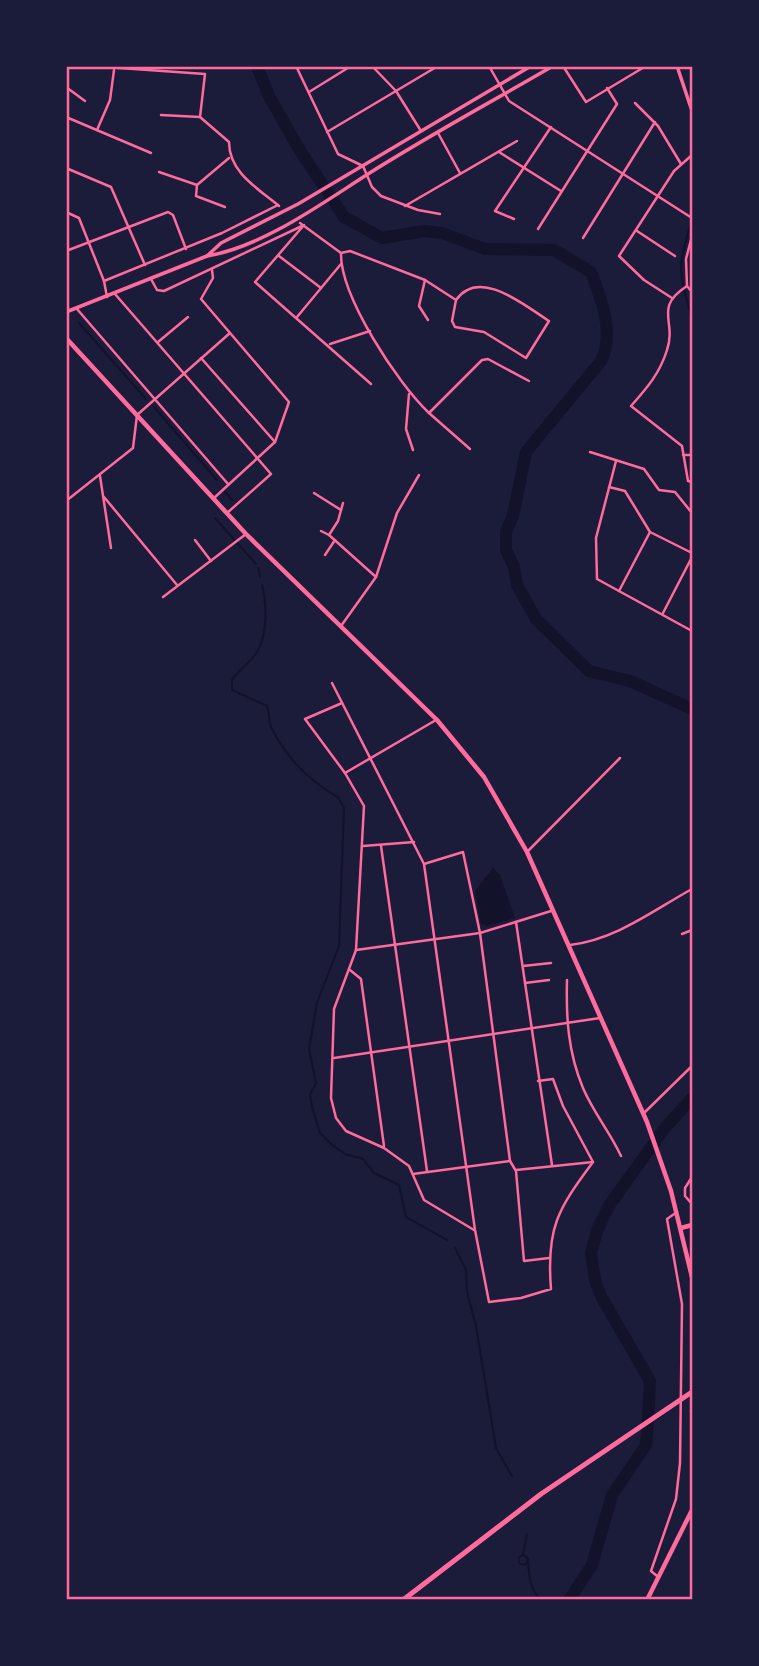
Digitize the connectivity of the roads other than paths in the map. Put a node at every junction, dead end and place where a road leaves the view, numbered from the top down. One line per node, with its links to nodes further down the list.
1 (92, 66): 12 (street)
2 (296, 66): 17 (street)
3 (351, 66): 17 (street)
4 (372, 66): 16 (street)
5 (438, 66): 16 (street)
6 (489, 66): 13 (street)
7 (531, 66): 13 (street)
8 (553, 66): 18 (street)
9 (563, 66): 15 (street)
10 (646, 66): 15 (street)
11 (677, 66): 21 (street)
12 (115, 68): 24 (street); 27 (street)
13 (499, 85): 18 (street); 28 (street)
14 (66, 88): 19 (street)
15 (607, 88): 32 (street)
16 (396, 91): 28 (street); 29 (street)
17 (308, 93): 29 (street)
18 (505, 94): 26 (street); 30 (street)
19 (85, 101)
20 (635, 103): 25 (street)
21 (692, 111)
22 (161, 115): 24 (street)
23 (66, 117): 27 (street)
24 (200, 117): 36 (street)
25 (655, 122): 37 (street); 42 (street)
26 (551, 127): 32 (street); 40 (street)
27 (97, 130): 34 (street)
28 (421, 131): 38 (street)
29 (327, 132): 38 (street)
30 (438, 132): 43 (street); 44 (street)
31 (517, 141): 33 (street)
32 (587, 150): 42 (street); 46 (street)
33 (499, 152): 40 (street); 44 (street)
34 (151, 153)
35 (692, 155): 37 (street)
36 (229, 158): 45 (street); 61 (street)
37 (681, 165): 47 (street)
38 (363, 166): 43 (street); 64 (street)
39 (66, 168): 55 (street)
40 (524, 168): 46 (street); 53 (street)
41 (159, 172): 45 (street)
42 (623, 173): 47 (street); 59 (street)
43 (368, 174): 48 (street); 64 (street)
44 (461, 174): 48 (street)
45 (197, 185): 49 (street)
46 (561, 191): 56 (street)
47 (658, 196): 52 (street); 57 (street)
48 (405, 206): 51 (street)
49 (225, 207)
50 (66, 212): 60 (street)
51 (440, 214)
52 (691, 217)
53 (514, 219)
54 (302, 224): 63 (street); 65 (street); 69 (street)
55 (130, 227): 60 (street); 61 (street); 68 (street)
56 (538, 229)
57 (636, 231): 66 (street); 78 (street)
58 (692, 236): 73 (street)
59 (583, 238)
60 (90, 242): 62 (street); 72 (street)
61 (186, 249): 68 (street)
62 (66, 251)
63 (341, 253): 67 (street); 71 (street)
64 (206, 256): 70 (street)
65 (279, 256): 74 (street); 83 (street)
66 (675, 256)
67 (341, 264): 74 (street); 85 (street)
68 (145, 265): 72 (street)
69 (212, 270): 70 (street); 86 (street)
70 (151, 279): 76 (street)
71 (425, 280): 79 (street); 84 (street)
72 (104, 281): 77 (street)
73 (684, 287): 75 (street); 78 (street)
74 (321, 288): 83 (street)
75 (692, 292)
76 (115, 294): 77 (street); 88 (street)
77 (107, 297): 80 (street)
78 (672, 298): 102 (street)
79 (456, 300): 79 (street)
80 (77, 309): 81 (street); 95 (street)
81 (66, 313)
82 (188, 317): 88 (street)
83 (297, 317): 89 (street)
84 (428, 320)
85 (370, 331): 89 (street); 94 (street)
86 (230, 333): 90 (street); 98 (street)
87 (66, 338): 97 (main road)
88 (157, 343): 91 (street)
89 (329, 344): 93 (street)
90 (201, 358): 91 (street); 98 (street)
91 (183, 374): 95 (street); 104 (street)
92 (528, 381): 96 (street)
93 (371, 384)
94 (409, 394): 96 (street); 100 (street)
95 (154, 400): 97 (street); 109 (street)
96 (429, 413): 99 (street)
97 (137, 415): 107 (street); 113 (main road)
98 (275, 442): 104 (street)
99 (470, 449)
100 (413, 450)
101 (590, 452): 105 (street)
102 (683, 454): 103 (street); 108 (street)
103 (692, 454)
104 (258, 458): 109 (street); 117 (street)
105 (616, 461): 110 (street); 118 (street)
106 (419, 475): 129 (street)
107 (100, 476): 112 (street); 114 (street)
108 (692, 482)
109 (229, 485): 113 (street)
110 (609, 487): 120 (street); 131 (street)
111 (314, 493): 116 (street)
112 (104, 497): 125 (street); 130 (street)
113 (214, 498): 117 (main road)
114 (66, 501)
115 (343, 503): 116 (street)
116 (341, 510): 122 (street)
117 (227, 513): 121 (main road)
118 (692, 513)
119 (321, 531): 122 (street)
120 (650, 532): 127 (street); 131 (street)
121 (246, 534): 128 (street); 134 (main road)
122 (329, 535): 124 (street)
123 (195, 540): 128 (street)
124 (335, 540): 126 (street); 129 (street)
125 (111, 548)
126 (325, 555)
127 (692, 555): 133 (street)
128 (211, 561): 130 (street)
129 (376, 577): 134 (street)
130 (177, 585): 132 (street)
131 (619, 591): 133 (street)
132 (163, 597)
133 (662, 614): 135 (street)
134 (341, 626): 138 (main road)
135 (692, 631)
136 (332, 683): 137 (street)
137 (342, 703): 140 (street); 141 (street)
138 (436, 720): 140 (street); 145 (main road)
139 (620, 758): 145 (street)
140 (370, 759): 141 (street); 142 (street)
141 (345, 773): 143 (street)
142 (414, 842): 144 (street); 146 (street)
143 (363, 846): 144 (street); 156 (street)
144 (381, 846): 154 (street)
145 (527, 852): 148 (main road)
146 (424, 864): 151 (street); 153 (street)
147 (692, 889): 155 (street)
148 (551, 911): 149 (street); 155 (main road)
149 (516, 922): 151 (street); 158 (street)
150 (692, 930): 152 (street)
151 (480, 933): 153 (street); 166 (street)
152 (682, 934)
153 (435, 940): 154 (street); 167 (street)
154 (394, 946): 156 (street); 168 (street)
155 (567, 946): 163 (main road)
156 (356, 950): 159 (street)
157 (551, 963): 158 (street)
158 (523, 966): 162 (street)
159 (351, 970): 169 (street); 170 (street)
160 (549, 980): 162 (street)
161 (567, 980): 164 (street)
162 (525, 983): 165 (street)
163 (600, 1018): 164 (street); 173 (main road)
164 (566, 1023): 165 (street); 175 (street)
165 (533, 1028): 166 (street); 172 (street)
166 (493, 1034): 167 (street); 176 (street)
167 (448, 1041): 168 (street); 179 (street)
168 (409, 1046): 169 (street); 180 (street)
169 (372, 1052): 170 (street); 174 (street)
170 (334, 1058): 174 (street)
171 (692, 1066): 173 (street)
172 (538, 1081): 177 (street); 178 (street)
173 (643, 1114): 185 (main road)
174 (384, 1148): 182 (street)
175 (621, 1156)
176 (510, 1161): 179 (street); 181 (street)
177 (593, 1162): 178 (street); 189 (street)
178 (552, 1165): 181 (street)
179 (466, 1166): 180 (street); 188 (street)
180 (427, 1171): 182 (street)
181 (516, 1171): 189 (street)
182 (413, 1174): 188 (street)
183 (692, 1177): 184 (street)
184 (692, 1204)
185 (677, 1212): 187 (main road); 193 (street)
186 (692, 1225): 187 (main road)
187 (681, 1228): 190 (main road)
188 (475, 1230): 189 (street)
189 (549, 1258)
190 (692, 1277)
191 (692, 1392): 194 (highway)
192 (692, 1510): 193 (main road)
193 (658, 1577): 195 (main road)
194 (402, 1600)
195 (647, 1600)

